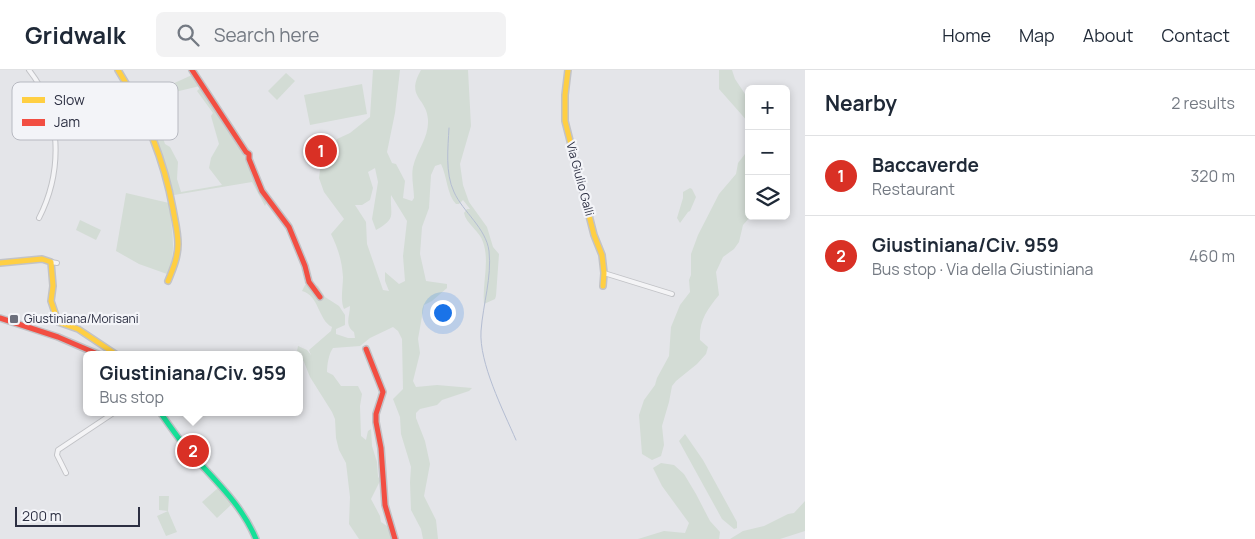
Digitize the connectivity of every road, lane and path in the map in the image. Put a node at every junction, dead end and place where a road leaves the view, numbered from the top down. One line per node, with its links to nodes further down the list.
1 (29, 70): 5 (street)
2 (118, 70): 6 (street)
3 (192, 70): 15 (street)
4 (568, 70): 11 (street, Via Giulio Galli)
5 (38, 82)
6 (126, 82)
7 (55, 140): 9 (street)
8 (155, 140): 12 (street)
9 (39, 218)
10 (0, 262): 19 (street)
11 (604, 273): 13 (street, Via Giulio Galli); 14 (street)
12 (168, 281)
13 (603, 286)
14 (672, 294)
15 (320, 296)
16 (0, 318): 18 (street)
17 (366, 349): 24 (street)
18 (91, 351)
19 (111, 351)
20 (109, 416): 22 (street)
21 (163, 416): 23 (street)
22 (66, 473)
23 (256, 539)
24 (395, 539)

